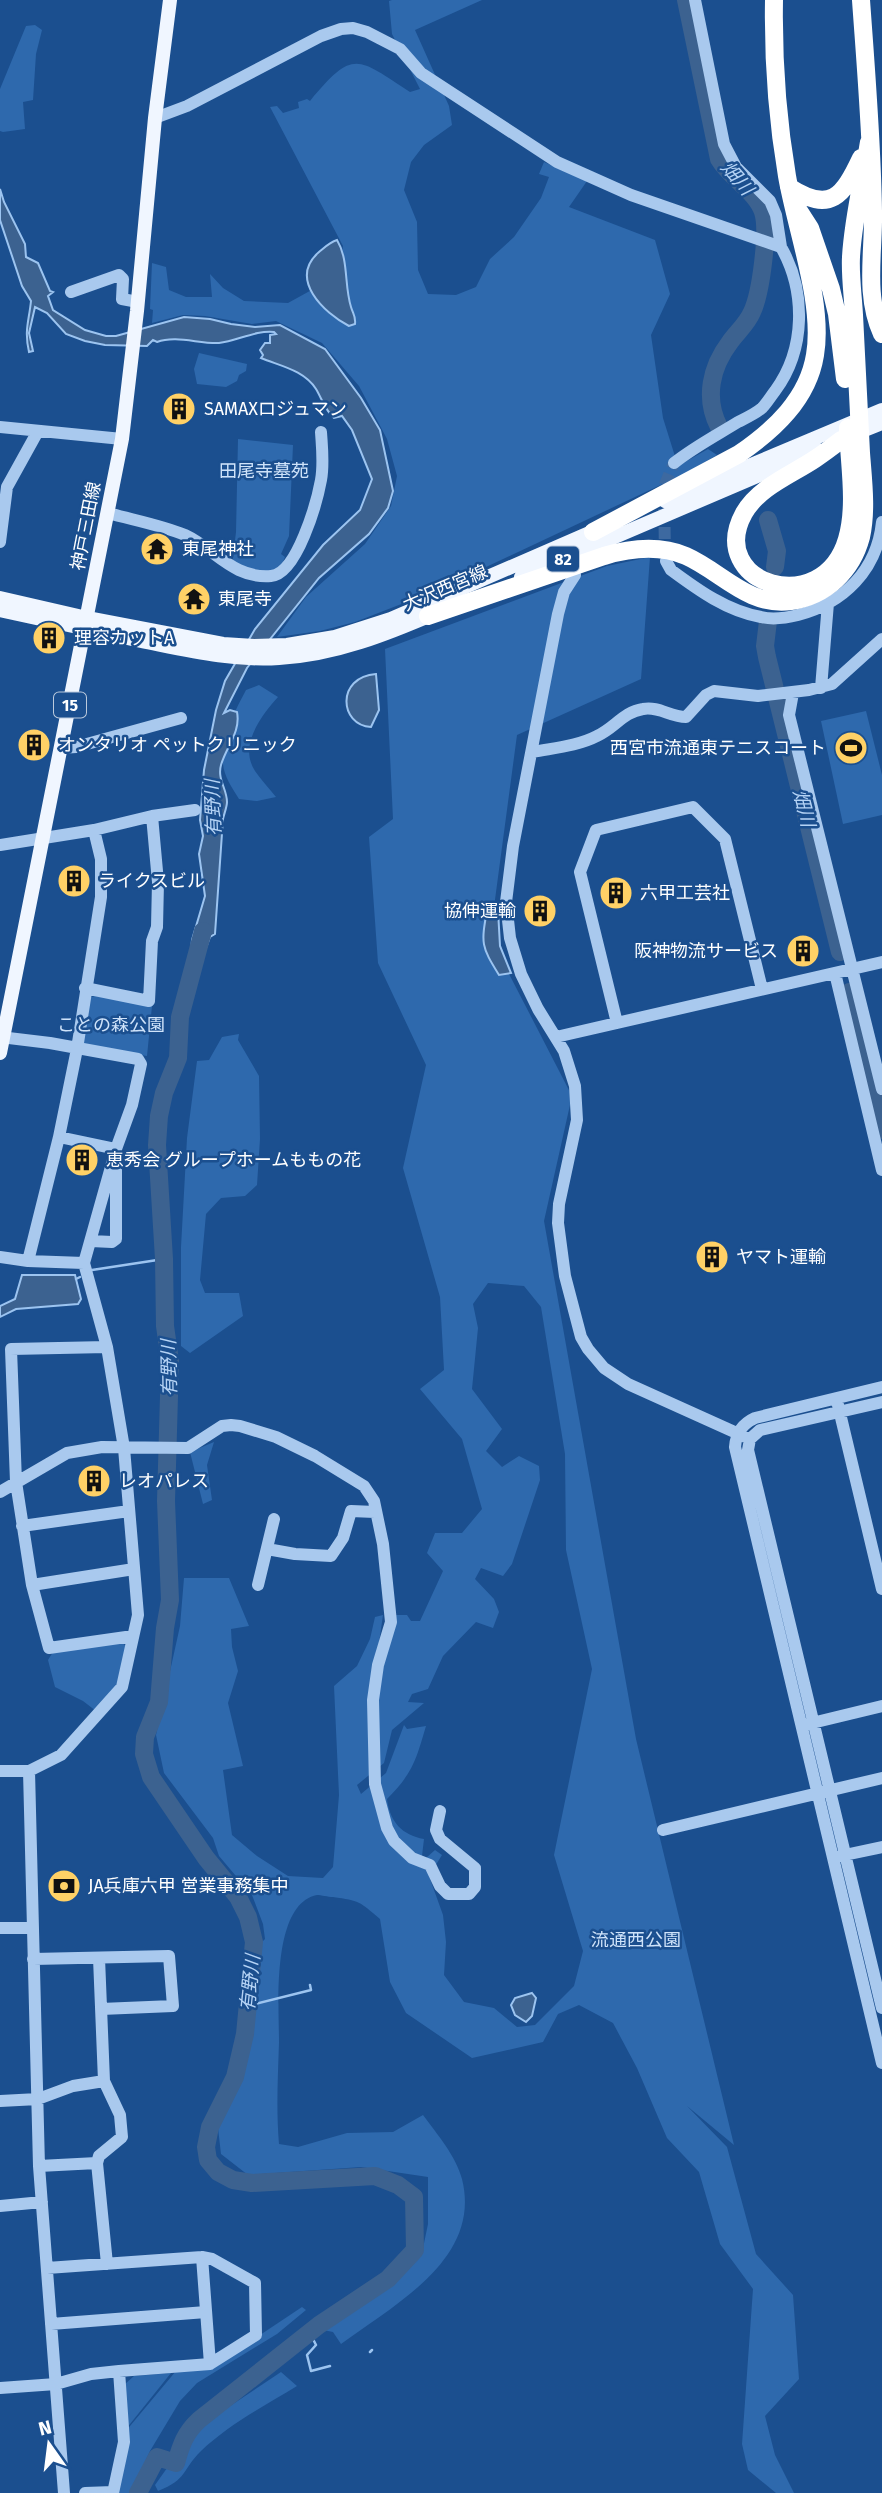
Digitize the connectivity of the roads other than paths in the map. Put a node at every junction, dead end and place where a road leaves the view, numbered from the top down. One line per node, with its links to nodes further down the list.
1 (170, 0): 5 (main road, 神戸三田線 / 15)
2 (695, 0): 8 (street)
3 (775, 0): 7 (highway)
4 (861, 0): 6 (highway)
5 (155, 118): 8 (street); 10 (main road, 神戸三田線 / 15)
6 (869, 142): 7 (highway); 11 (highway); 24 (highway)
7 (790, 194): 16 (highway); 22 (highway)
8 (769, 242): 18 (street)
9 (71, 292): 10 (street)
10 (137, 307): 17 (main road, 神戸三田線 / 15)
11 (882, 334)
12 (877, 420): 16 (main road, 大沢西宮線 / 82)
13 (0, 428): 14 (street)
14 (38, 431): 17 (street); 19 (street)
15 (321, 432): 20 (street)
16 (841, 434): 22 (main road, 大沢西宮線 / 82); 30 (main road, 大沢西宮線 / 82)
17 (122, 439): 20 (main road, 神戸三田線 / 15)
18 (674, 463)
19 (2, 507): 23 (street)
20 (108, 513): 31 (main road, 神戸三田線 / 15)
21 (882, 522): 28 (street)
22 (593, 532): 33 (main road, 大沢西宮線 / 82)
23 (0, 542)
24 (604, 556): 26 (highway); 30 (highway)
25 (666, 561): 28 (street)
26 (575, 575): 38 (street)
27 (0, 598): 31 (main road, 大沢西宮線 / 82)
28 (828, 603): 34 (street)
29 (0, 610): 31 (main road, 大沢西宮線 / 82)
30 (428, 616): 33 (main road, 大沢西宮線 / 82)
31 (86, 623): 33 (main road, 大沢西宮線 / 82); 37 (main road, 神戸三田線 / 15)
32 (882, 639): 34 (street)
33 (225, 650)
34 (821, 688): 35 (street)
35 (782, 693): 38 (street); 45 (street)
36 (181, 718): 37 (street)
37 (61, 748): 42 (main road, 神戸三田線 / 15)
38 (533, 752): 51 (street)
39 (195, 810): 40 (street)
40 (152, 816): 41 (street); 47 (street)
41 (94, 830): 42 (street); 47 (street)
42 (44, 837): 43 (street); 50 (main road, 神戸三田線 / 15)
43 (0, 845)
44 (882, 962): 45 (street)
45 (852, 969): 46 (street); 54 (street)
46 (835, 972): 48 (street); 57 (street)
47 (85, 988): 52 (street)
48 (762, 989): 49 (street); 49 (street)
49 (617, 1023): 51 (street)
50 (2, 1038): 52 (street); 53 (main road, 神戸三田線 / 15)
51 (556, 1038): 67 (street)
52 (76, 1049): 55 (street); 56 (street)
53 (0, 1053)
54 (882, 1089)
55 (59, 1137): 56 (street); 61 (street)
56 (116, 1149): 58 (street)
57 (882, 1170)
58 (109, 1193): 59 (street); 59 (street)
59 (91, 1241): 62 (street)
60 (0, 1257): 61 (street)
61 (27, 1261): 62 (street)
62 (84, 1263): 63 (street)
63 (107, 1347): 68 (street); 69 (street)
64 (882, 1387): 66 (street)
65 (882, 1402): 66 (street)
66 (838, 1405): 67 (street); 79 (street)
67 (744, 1436): 82 (street)
68 (129, 1448): 69 (street); 71 (street); 72 (street)
69 (16, 1482): 70 (street); 74 (street)
70 (0, 1492)
71 (129, 1511): 74 (street); 76 (street)
72 (375, 1512): 75 (street); 87 (street)
73 (274, 1519): 75 (street)
74 (22, 1526): 77 (street)
75 (267, 1549): 78 (street)
76 (134, 1569): 77 (street); 80 (street)
77 (33, 1585): 80 (street)
78 (258, 1585)
79 (882, 1590)
80 (133, 1636): 84 (street)
81 (882, 1706): 82 (street)
82 (807, 1724): 86 (street)
83 (0, 1771): 84 (street)
84 (29, 1771): 92 (street)
85 (882, 1778): 86 (street)
86 (824, 1793): 88 (street); 90 (street)
87 (440, 1811)
88 (663, 1830)
89 (882, 1847): 90 (street)
90 (839, 1856): 95 (street); 97 (street)
91 (0, 1928): 92 (street)
92 (32, 1928): 94 (street)
93 (99, 1958): 94 (street); 96 (street); 96 (street)
94 (33, 1959): 99 (street)
95 (882, 2008)
96 (101, 2009): 98 (street)
97 (882, 2063)
98 (104, 2081): 99 (street); 101 (street)
99 (38, 2099): 100 (street); 102 (street)
100 (0, 2101)
101 (97, 2163): 102 (street); 106 (street)
102 (39, 2166): 103 (street)
103 (42, 2202): 104 (street); 107 (street)
104 (0, 2206)
105 (202, 2257): 106 (street); 108 (street); 110 (street)
106 (107, 2264): 107 (street)
107 (47, 2268): 109 (street)
108 (206, 2312): 109 (street); 110 (street)
109 (51, 2324): 112 (street)
110 (210, 2364): 111 (street)
111 (119, 2371): 112 (street); 116 (street)
112 (56, 2384): 113 (street); 114 (street)
113 (0, 2388)
114 (64, 2493)
115 (85, 2493): 116 (street)
116 (113, 2493)

